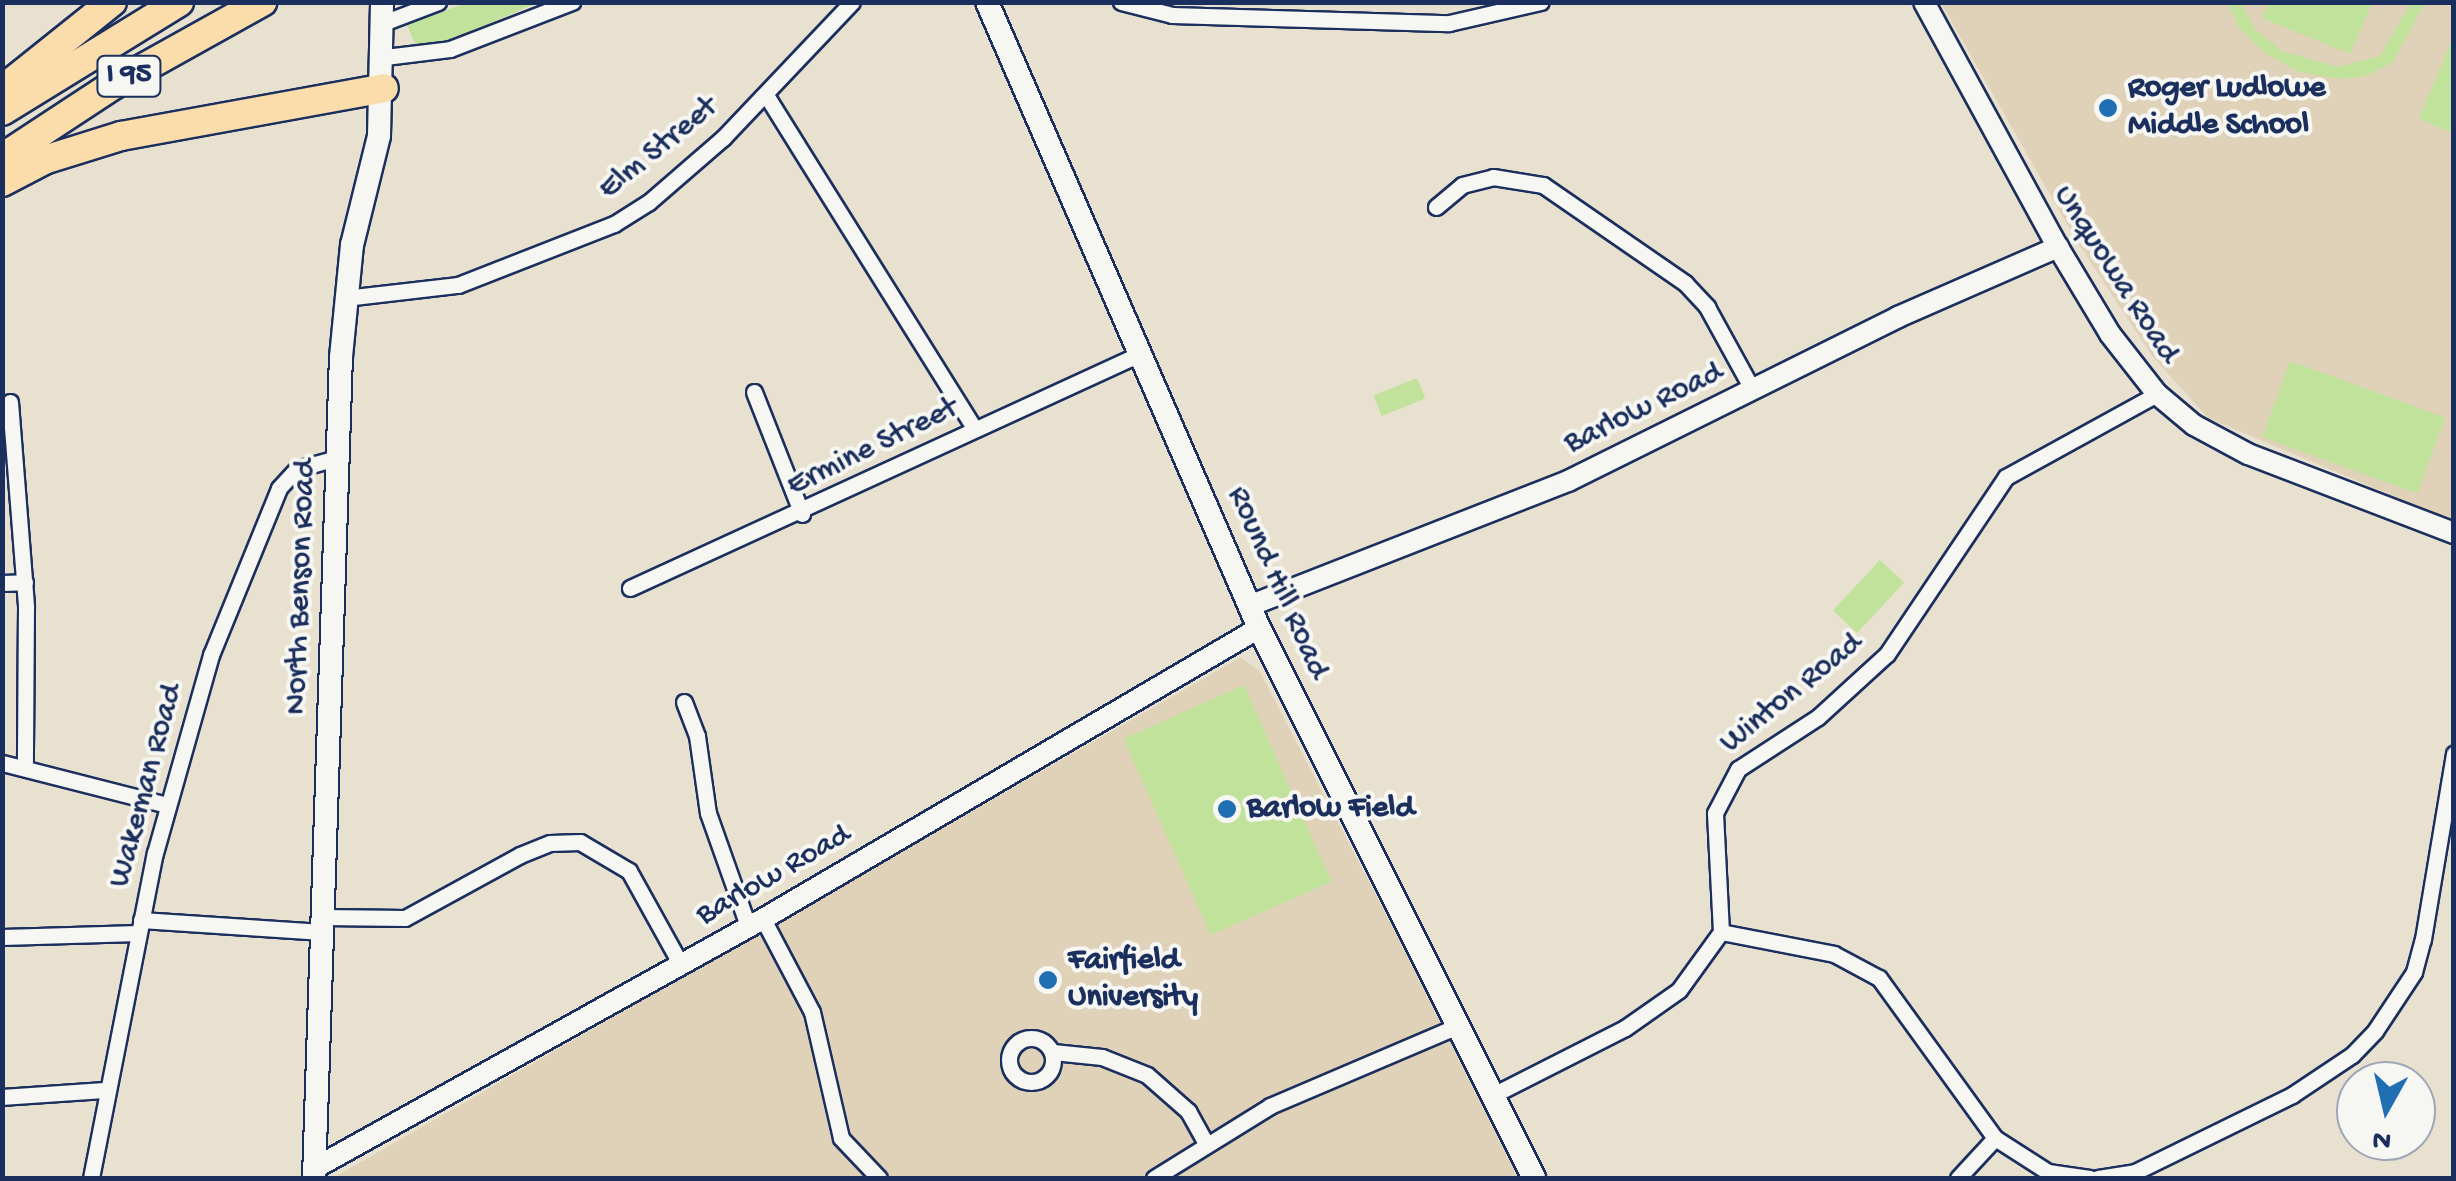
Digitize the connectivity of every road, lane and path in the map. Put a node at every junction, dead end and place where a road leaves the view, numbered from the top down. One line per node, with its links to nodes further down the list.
1 (112, 2): 14 (highway)
2 (179, 2): 16 (highway, I 95)
3 (262, 2): 17 (highway, I 95)
4 (438, 2): 11 (street)
5 (572, 2): 12 (street)
6 (852, 2): 15 (street, Elm Street)
7 (987, 2): 22 (main road, Round Hill Road)
8 (1121, 2): 9 (street)
9 (1540, 2)
10 (1924, 2): 20 (street, Unquowa Road)
11 (382, 13): 12 (main road, North Benson Road)
12 (385, 57): 13 (main road, North Benson Road)
13 (384, 88): 18 (highway); 21 (main road, North Benson Road)
14 (2, 90)
15 (766, 95): 21 (street, Elm Street); 27 (street)
16 (2, 111)
17 (2, 158)
18 (2, 182)
19 (1436, 208): 23 (street)
20 (2058, 246): 23 (street, Barlow Road); 25 (street, Unquowa Road)
21 (344, 298): 28 (main road, North Benson Road)
22 (1140, 354): 27 (street, Ermine Street); 34 (main road, Round Hill Road)
23 (1752, 389): 34 (street, Barlow Road)
24 (754, 392): 29 (street)
25 (2157, 394): 30 (street, Unquowa Road); 44 (street, Winton Road)
26 (10, 402): 31 (street)
27 (974, 428): 29 (street, Ermine Street)
28 (340, 457): 40 (street, Wakeman Road); 42 (main road, North Benson Road)
29 (802, 514): 33 (street, Ermine Street)
30 (2454, 533)
31 (25, 582): 32 (street); 39 (street)
32 (2, 583)
33 (630, 588)
34 (1249, 606): 35 (main road, Round Hill Road)
35 (1259, 628): 41 (street, Barlow Road); 47 (main road, Round Hill Road)
36 (684, 702): 41 (street)
37 (2454, 754): 61 (street)
38 (2, 763): 39 (street)
39 (25, 766): 40 (street)
40 (167, 805): 43 (street, Wakeman Road)
41 (756, 923): 46 (street, Barlow Road); 56 (street)
42 (323, 924): 43 (street); 46 (street); 54 (main road, North Benson Road)
43 (140, 926): 45 (street); 49 (street, Wakeman Road)
44 (1721, 932): 50 (street); 52 (street)
45 (2, 937)
46 (681, 965): 54 (street, Barlow Road)
47 (1458, 1026): 50 (main road, Round Hill Road); 53 (street)
48 (1052, 1052): 53 (street)
49 (104, 1090): 51 (street); 55 (street, Wakeman Road)
50 (1493, 1095): 58 (main road, Round Hill Road)
51 (2, 1097)
52 (1995, 1138): 59 (street); 60 (street)
53 (1205, 1142): 57 (street)
54 (314, 1173)
55 (91, 1178)
56 (876, 1178)
57 (1154, 1178)
58 (1534, 1178)
59 (1958, 1178)
60 (2090, 1178)
61 (2098, 1178)

